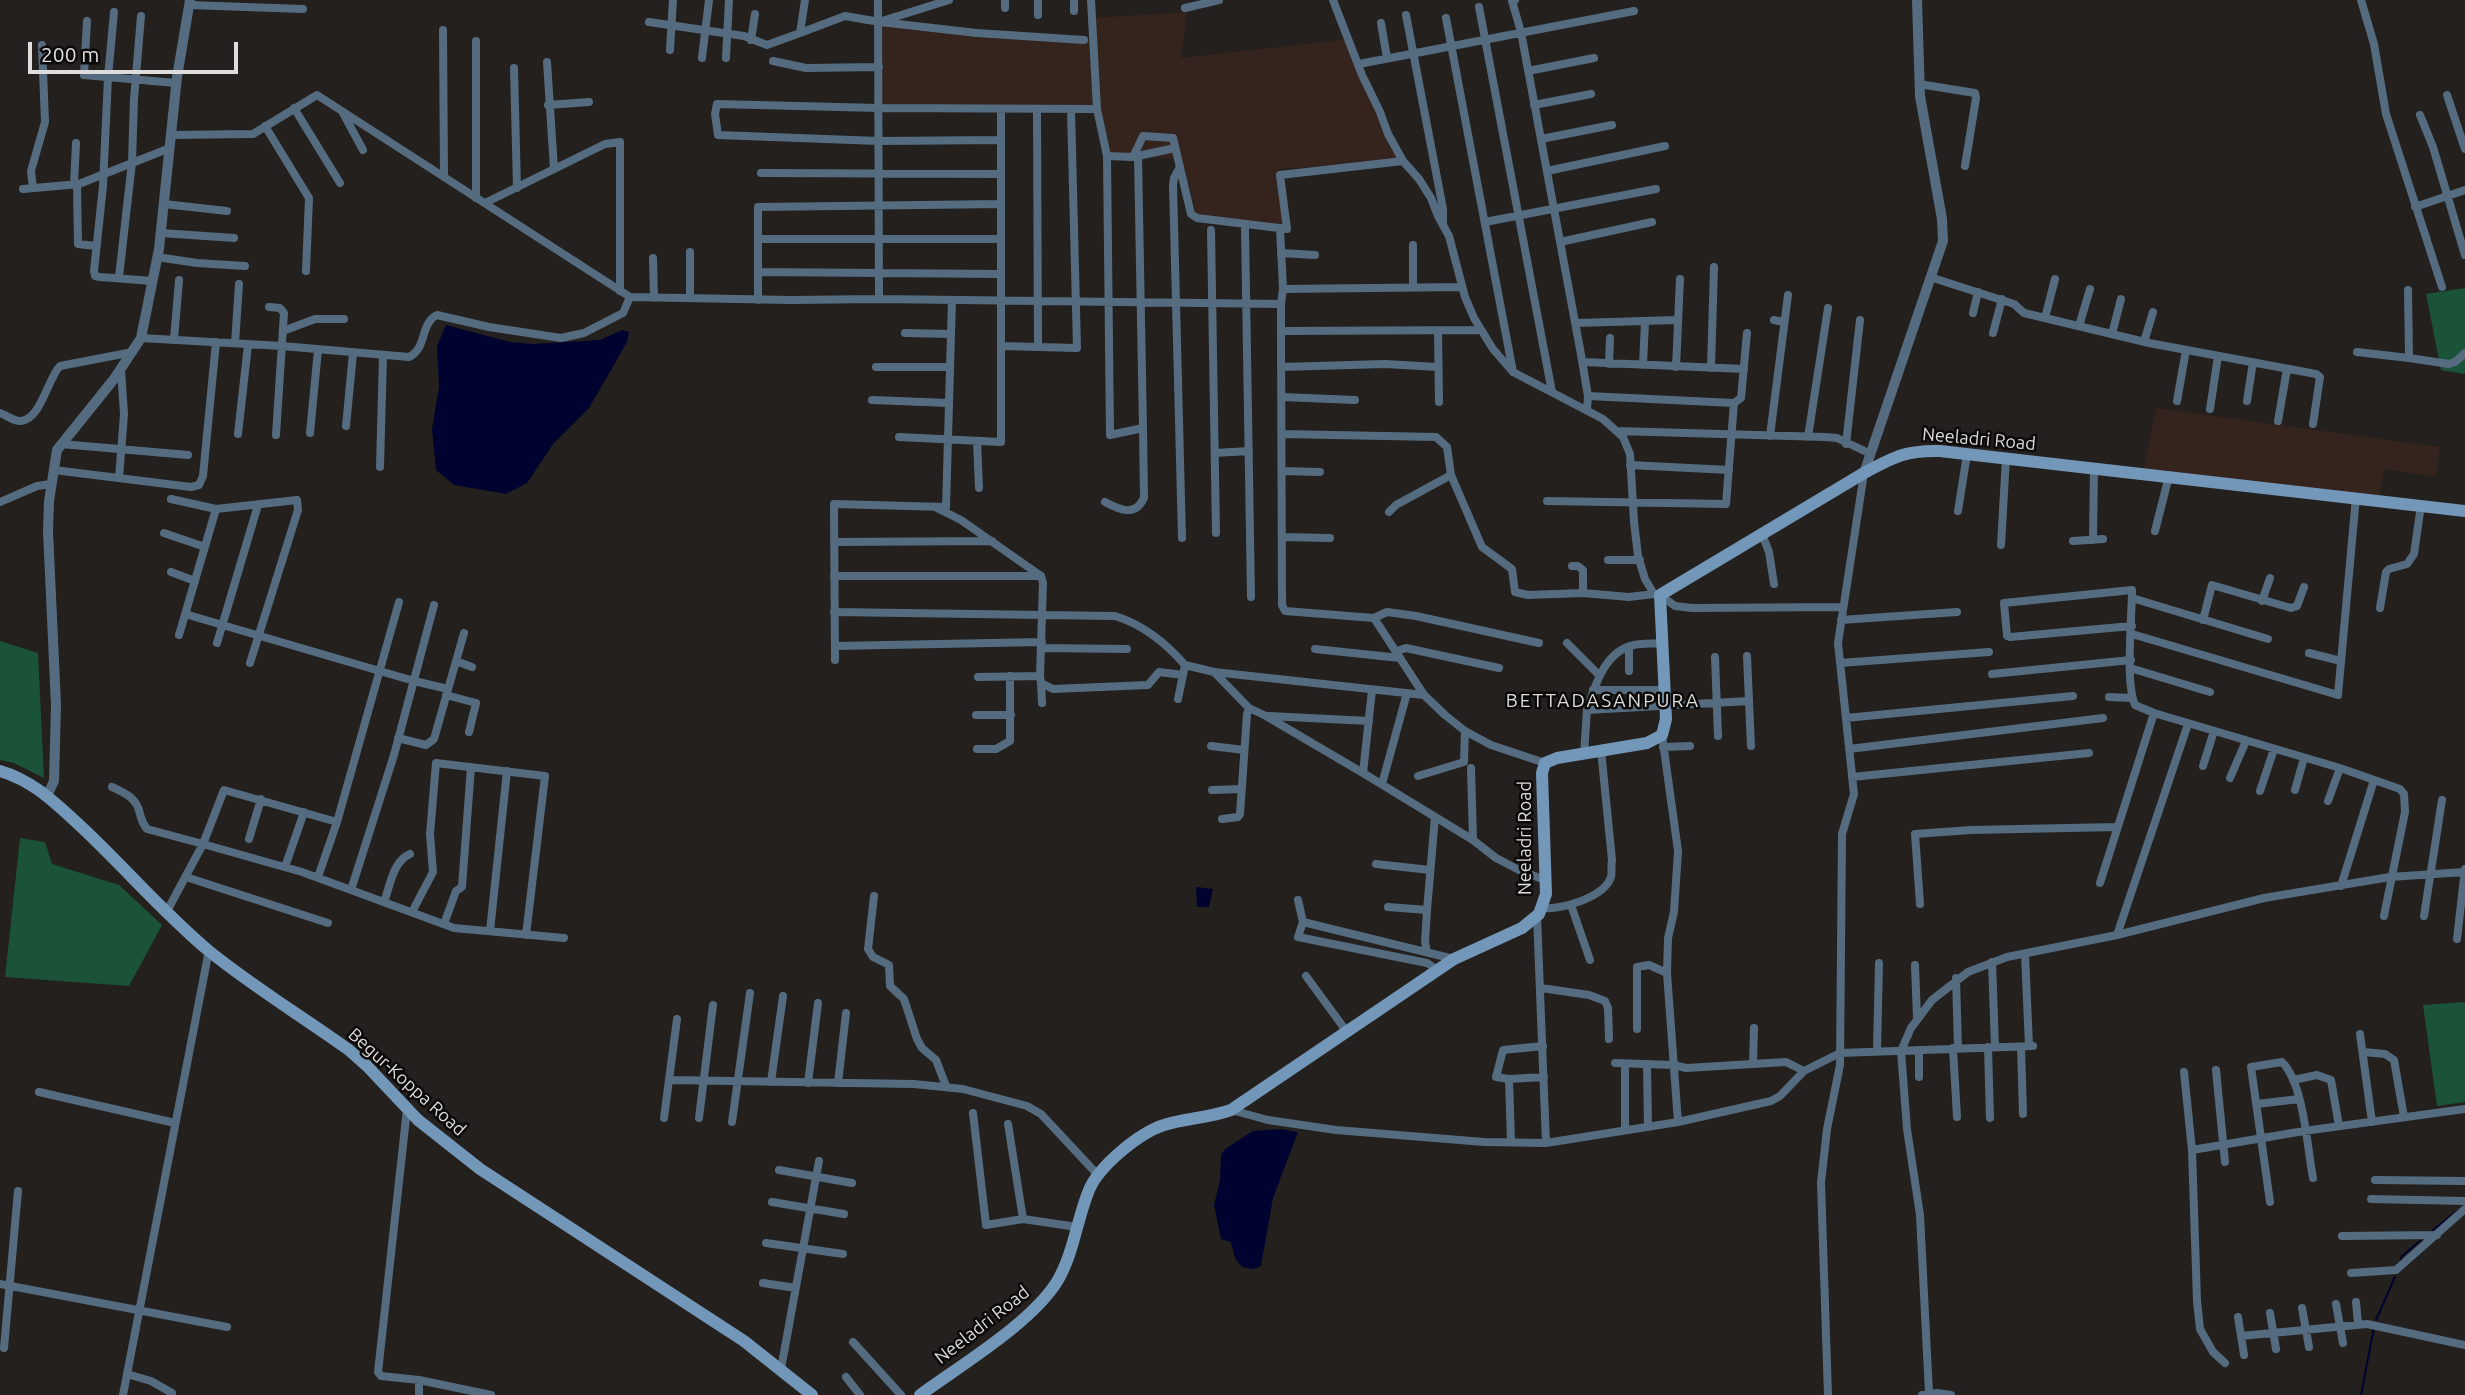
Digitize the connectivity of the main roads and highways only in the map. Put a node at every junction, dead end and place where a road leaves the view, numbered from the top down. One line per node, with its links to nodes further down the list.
1 (2465, 511): 4 (main road, Neeladri Road)
2 (0, 771): 3 (main road, Begur-Koppa Road)
3 (812, 1395)
4 (920, 1395)

